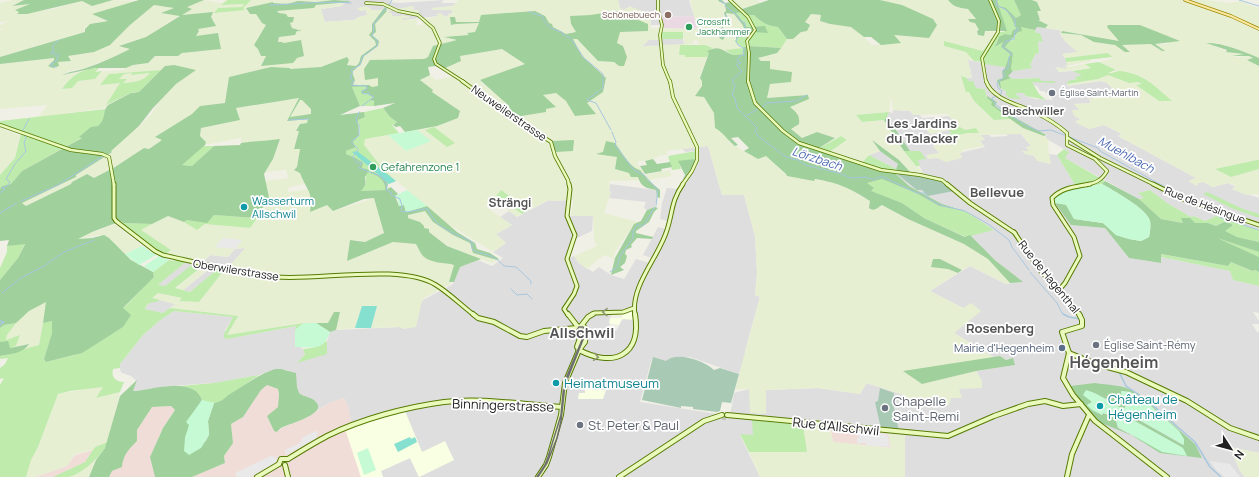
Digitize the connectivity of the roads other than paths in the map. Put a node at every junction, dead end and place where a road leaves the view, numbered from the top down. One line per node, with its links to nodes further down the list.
1 (369, 0): 12 (street, Neuweilerstrasse)
2 (658, 0): 11 (street)
3 (730, 0): 10 (street, Rue de Hagenthal)
4 (990, 0): 8 (street)
5 (1184, 0): 6 (main road)
6 (1259, 29)
7 (0, 124): 12 (street, Oberwilerstrasse)
8 (1067, 137): 9 (street, Rue de Hésingue); 10 (street)
9 (1259, 226)
10 (1059, 290): 14 (street, Rue de Hagenthal)
11 (634, 308): 12 (street, one-way to 12); 13 (street, one-way to 11)
12 (579, 327): 13 (street); 13 (street)
13 (579, 350): 16 (street)
14 (1069, 353): 15 (street); 22 (street)
15 (1081, 404): 17 (street); 19 (street, Rue d'Allschwil)
16 (562, 407): 23 (street, Binningerstrasse); 28 (street)
17 (1089, 415): 20 (street); 21 (street)
18 (722, 416): 29 (street)
19 (729, 416)
20 (1095, 421): 21 (street); 31 (street)
21 (1086, 423): 30 (street)
22 (1259, 438)
23 (288, 459): 24 (street, Binningerstrasse); 25 (street)
24 (279, 464): 25 (street); 26 (street)
25 (285, 465): 27 (street)
26 (257, 477)
27 (288, 477)
28 (538, 477)
29 (619, 477)
30 (1067, 477)
31 (1167, 477)

